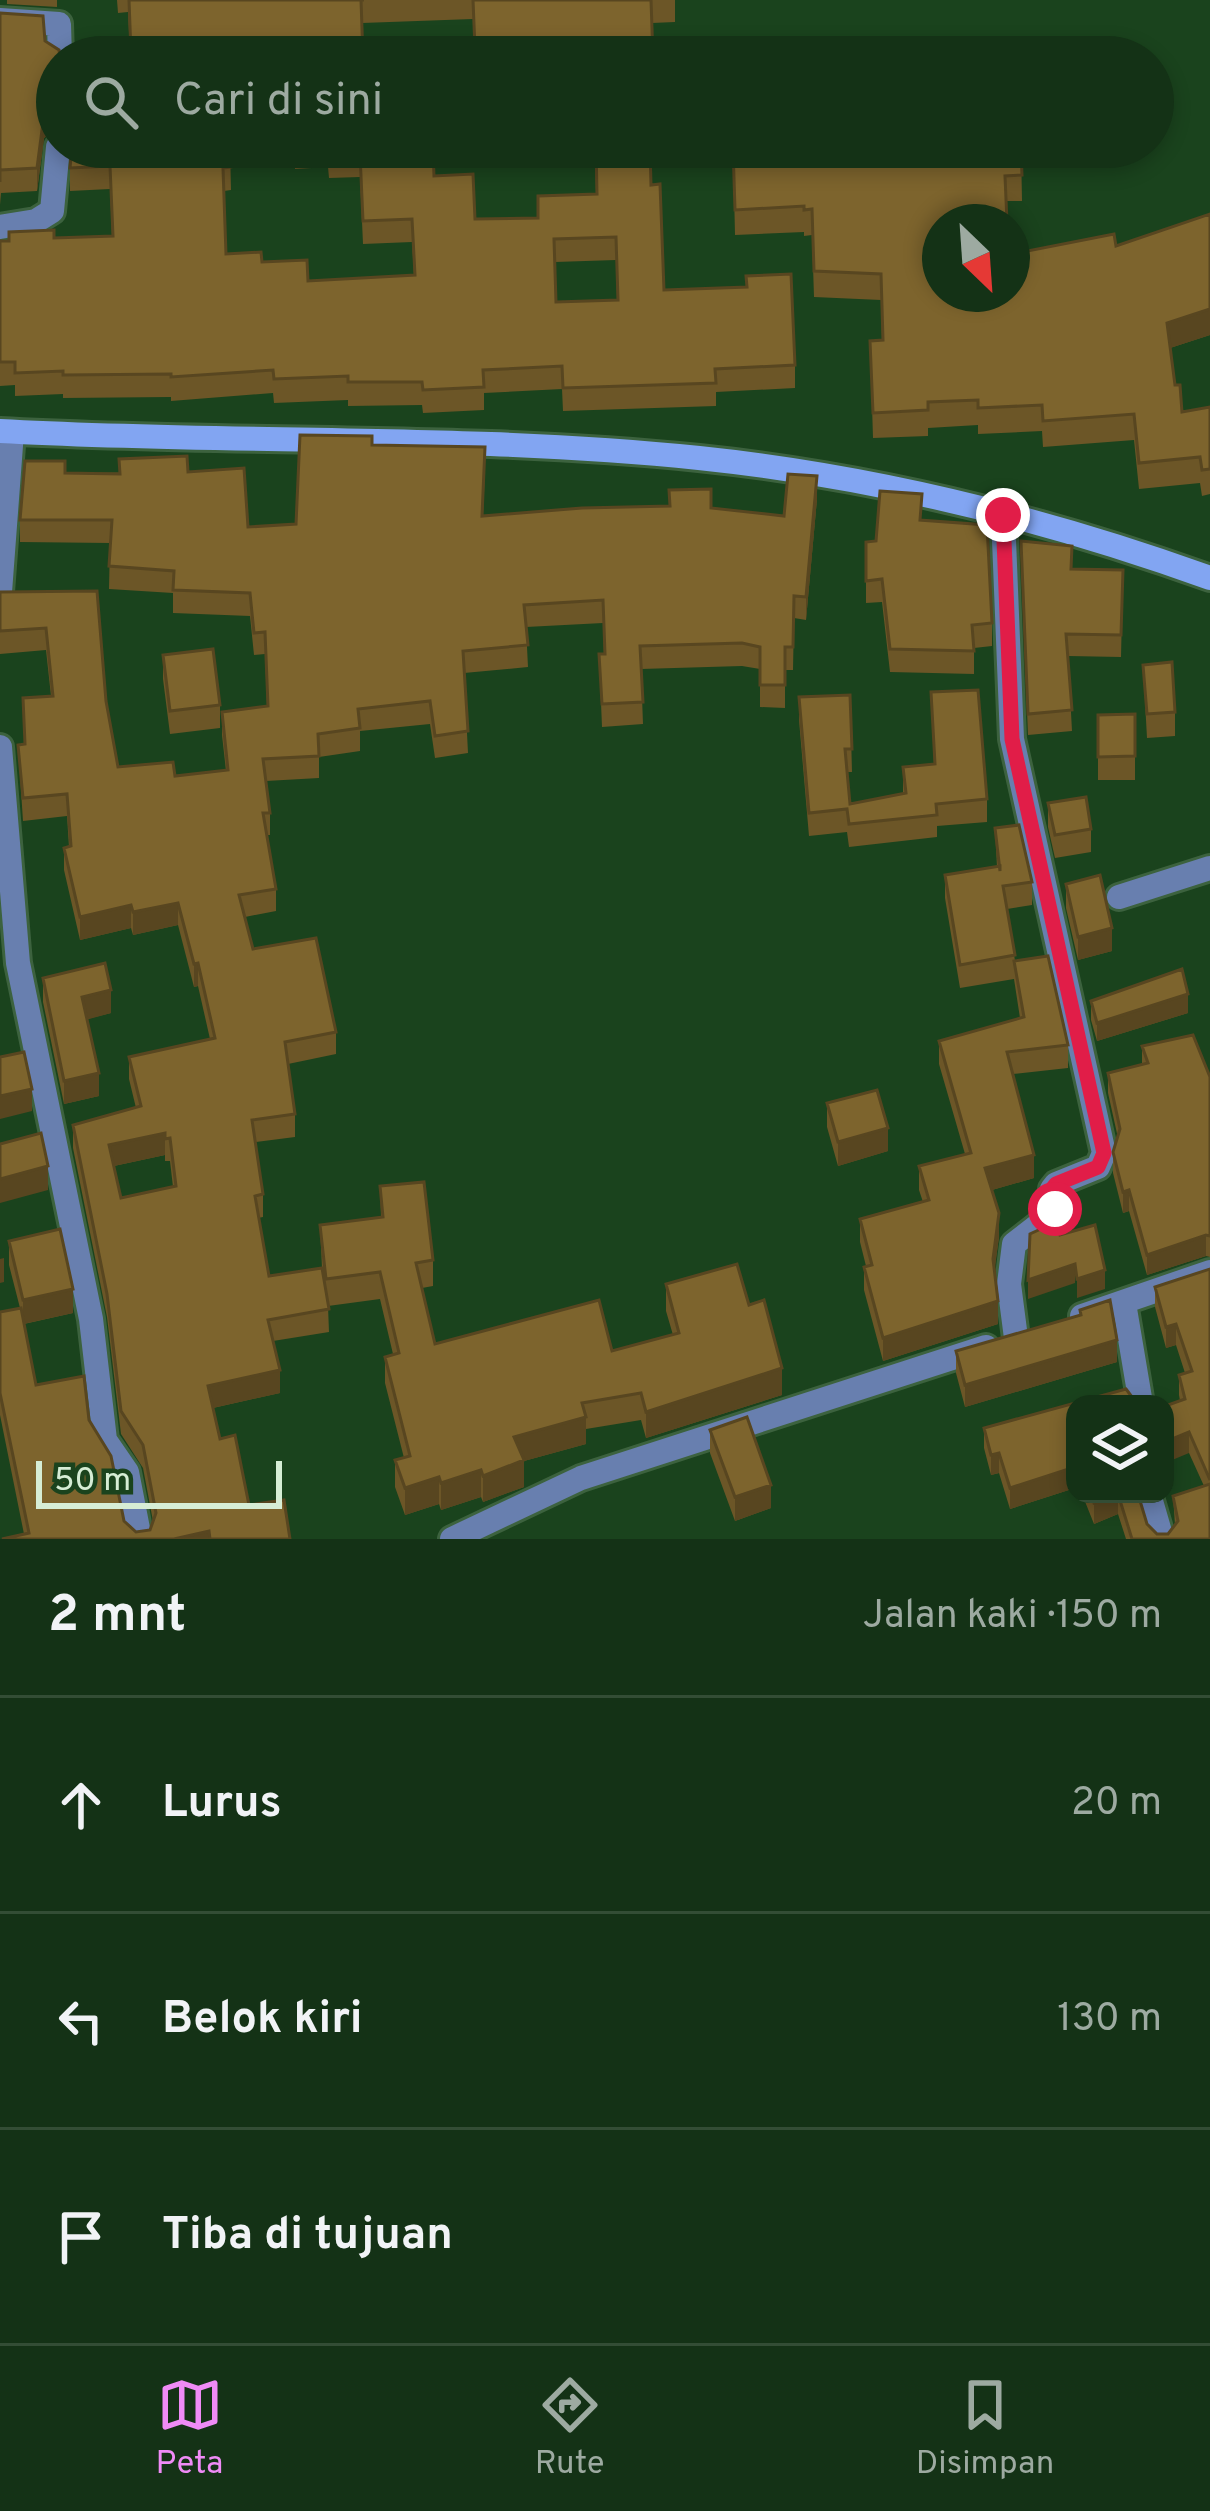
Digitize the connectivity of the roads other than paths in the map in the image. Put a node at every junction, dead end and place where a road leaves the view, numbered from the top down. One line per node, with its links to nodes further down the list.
1 (0, 20): 2 (street)
2 (59, 36)
3 (56, 168): 4 (street)
4 (0, 226)
5 (6, 432): 6 (street); 8 (street)
6 (1003, 515): 7 (street); 14 (street)
7 (1210, 578)
8 (8, 595)
9 (0, 748): 17 (street)
10 (1210, 868): 11 (street)
11 (1119, 897)
12 (1210, 1272): 13 (street)
13 (1124, 1303): 14 (street); 15 (street)
14 (1038, 1331): 18 (street)
15 (1140, 1395)
16 (1152, 1503): 19 (street)
17 (140, 1539)
18 (452, 1539)
19 (1162, 1539)

